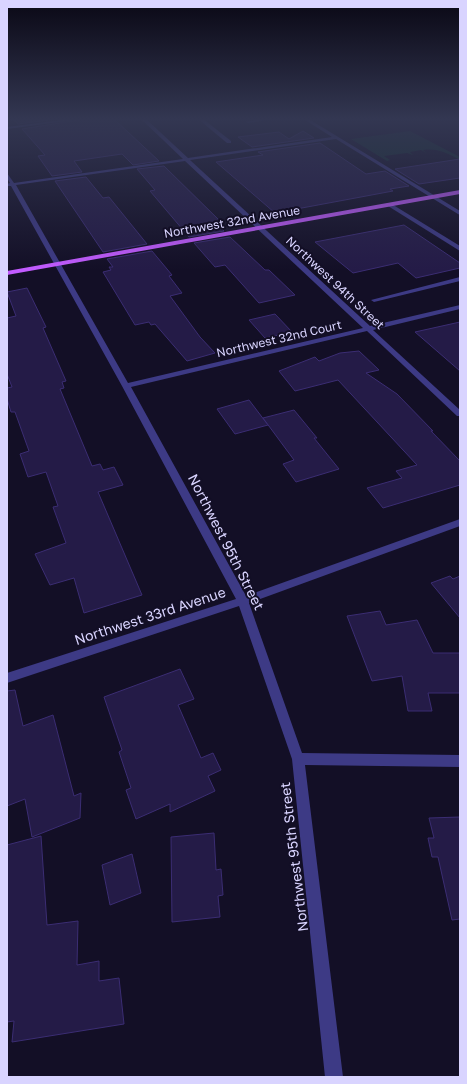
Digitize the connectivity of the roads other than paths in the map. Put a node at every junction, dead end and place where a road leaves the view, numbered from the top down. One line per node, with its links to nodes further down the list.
1 (126, 169): 5 (street)
2 (196, 169): 10 (street, Northwest 94th Street)
3 (386, 169): 7 (street)
4 (7, 174): 5 (street, Northwest 95th Street)
5 (10, 185): 12 (street, Northwest 95th Street)
6 (460, 192): 7 (main road, Northwest 32nd Avenue)
7 (433, 197): 8 (main road, Northwest 32nd Avenue); 9 (street)
8 (390, 205): 10 (main road, Northwest 32nd Avenue); 11 (street)
9 (460, 214)
10 (260, 228): 12 (main road, Northwest 32nd Avenue); 17 (street, Northwest 94th Street)
11 (460, 249)
12 (57, 264): 13 (main road, Northwest 32nd Avenue); 18 (street, Northwest 95th Street)
13 (7, 273)
14 (460, 279): 15 (street)
15 (374, 300)
16 (460, 307): 17 (street, Northwest 32nd Court)
17 (368, 329): 18 (street, Northwest 32nd Court); 19 (street, Northwest 94th Street)
18 (126, 386): 21 (street, Northwest 95th Street)
19 (460, 414)
20 (460, 522): 21 (street, Northwest 33rd Avenue)
21 (243, 601): 22 (street, Northwest 33rd Avenue); 23 (street, Northwest 95th Street)
22 (7, 678)
23 (298, 759): 24 (street); 25 (street, Northwest 95th Street)
24 (460, 761)
25 (334, 1077)

